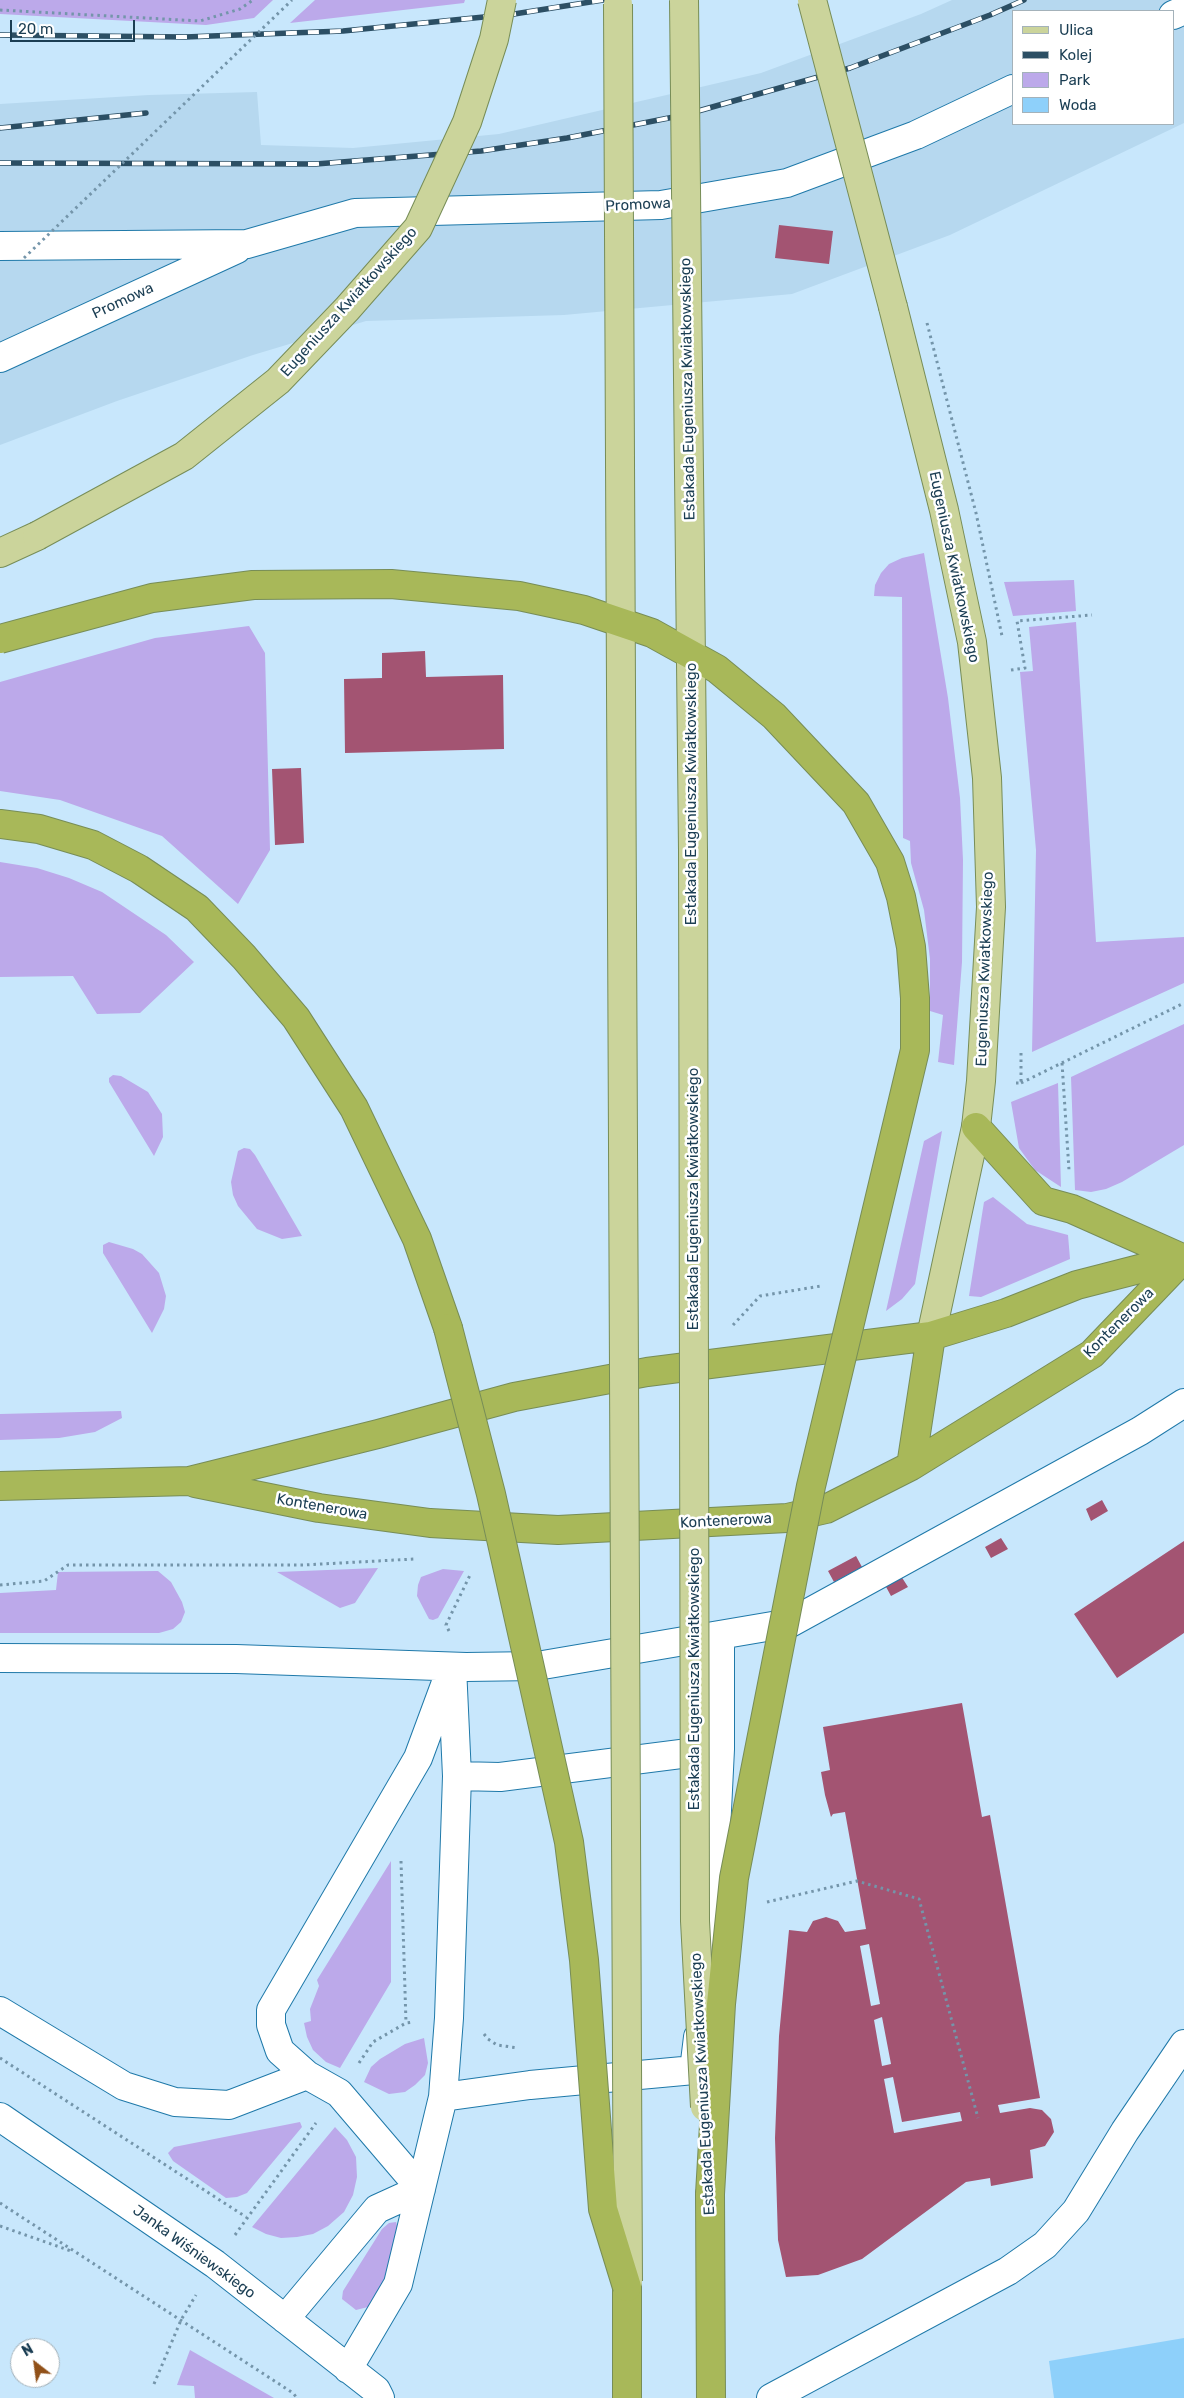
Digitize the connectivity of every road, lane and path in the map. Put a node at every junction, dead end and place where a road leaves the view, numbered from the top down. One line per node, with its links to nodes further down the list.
1 (253, 0): 7 (path)
2 (292, 0): 11 (path, bridge)
3 (502, 0): 13 (main road, Eugeniusza Kwiatkowskiego, bridge)
4 (684, 0): 49 (main road, Estakada Eugeniusza Kwiatkowskiego, bridge)
5 (812, 0): 20 (main road, Eugeniusza Kwiatkowskiego, bridge)
6 (618, 2): 54 (main road, bridge)
7 (0, 10)
8 (1012, 89): 9 (street, Promowa)
9 (247, 244): 10 (street, Promowa); 12 (street, Promowa)
10 (0, 246)
11 (24, 258)
12 (0, 358)
13 (0, 553)
14 (1092, 615): 16 (path)
15 (0, 639): 49 (highway, bridge)
16 (1008, 670)
17 (0, 824): 54 (highway, bridge)
18 (1184, 1003): 19 (path)
19 (1021, 1083)
20 (976, 1127): 21 (highway); 23 (main road, Eugeniusza Kwiatkowskiego)
21 (1183, 1258): 23 (highway, Kontenerowa); 26 (highway, Kontenerowa)
22 (830, 1284): 24 (path)
23 (931, 1336): 24 (highway, Kontenerowa); 26 (highway)
24 (733, 1360): 27 (highway, Kontenerowa)
25 (1184, 1403): 31 (street)
26 (911, 1466): 27 (highway, Kontenerowa)
27 (189, 1481): 28 (highway, Kontenerowa)
28 (0, 1486)
29 (421, 1559): 30 (path)
30 (0, 1585)
31 (720, 1635): 33 (street); 34 (street)
32 (0, 1658): 33 (street)
33 (452, 1666): 35 (street); 43 (street)
34 (720, 1749): 35 (street); 44 (street)
35 (457, 1776): 44 (street)
36 (401, 1856): 39 (path)
37 (857, 1881): 46 (path)
38 (0, 2011): 43 (street)
39 (406, 2023)
40 (1184, 2044): 47 (street)
41 (0, 2058): 51 (path)
42 (1184, 2074): 47 (street)
43 (308, 2075): 48 (street)
44 (443, 2097): 48 (street)
45 (0, 2117): 55 (street, Janka Wiśniewskiego)
46 (978, 2118)
47 (1125, 2132): 63 (street)
48 (421, 2189): 55 (street); 57 (street)
49 (710, 2194): 62 (highway, Estakada Eugeniusza Kwiatkowskiego)
50 (0, 2203): 53 (path)
51 (246, 2217)
52 (0, 2226): 53 (path)
53 (77, 2253): 56 (path)
54 (628, 2287): 61 (highway)
55 (285, 2319): 57 (street, Janka Wiśniewskiego)
56 (181, 2320): 58 (path); 59 (path)
57 (348, 2369): 60 (street, Janka Wiśniewskiego)
58 (154, 2384)
59 (296, 2398)
60 (380, 2398)
61 (627, 2398)
62 (711, 2398)
63 (771, 2398)

